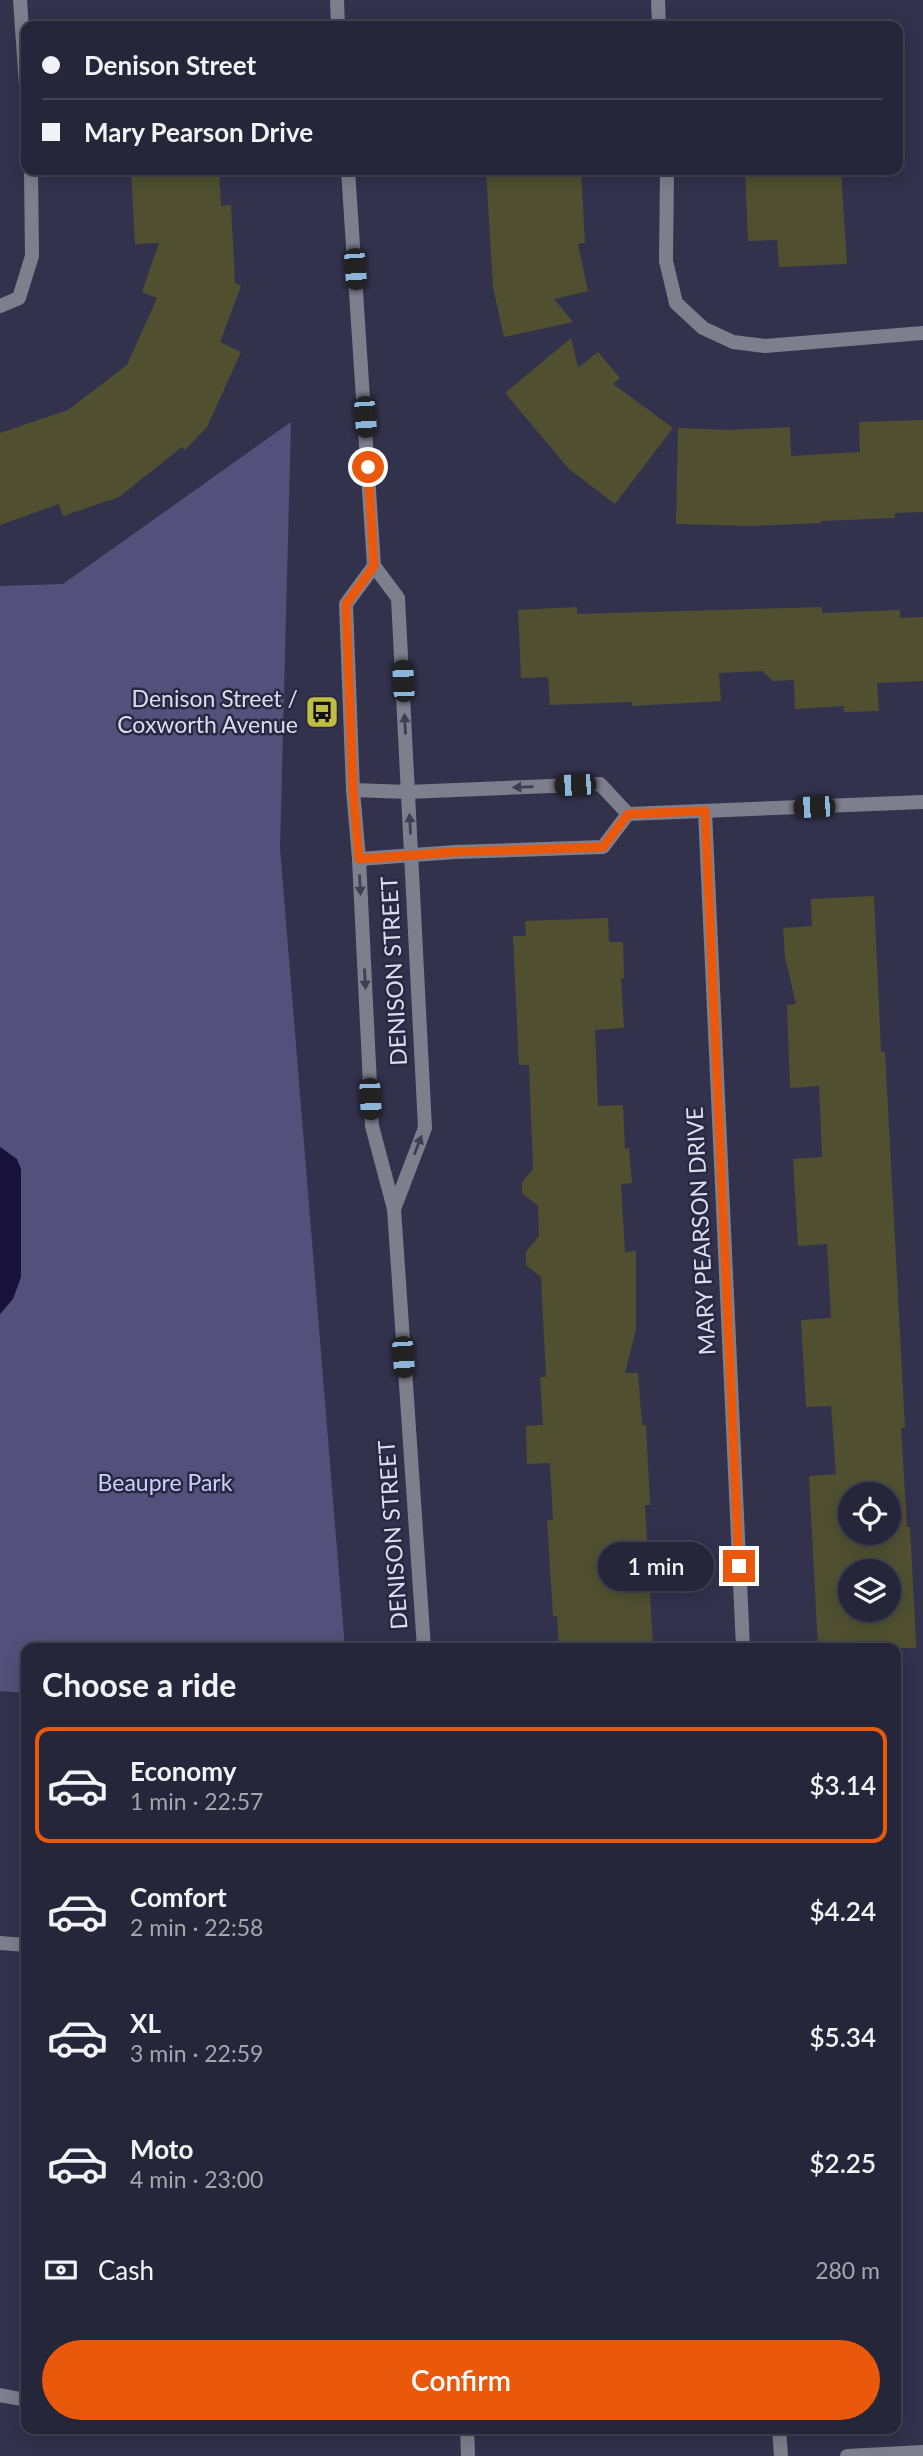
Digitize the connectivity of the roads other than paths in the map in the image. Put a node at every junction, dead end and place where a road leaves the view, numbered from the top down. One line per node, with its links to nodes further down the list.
1 (20, 0): 4 (street)
2 (337, 0): 5 (street)
3 (658, 0): 6 (street)
4 (21, 21)
5 (338, 21)
6 (659, 21)
7 (32, 175): 10 (street)
8 (348, 175): 12 (street)
9 (667, 175): 11 (street)
10 (0, 306)
11 (923, 333)
12 (374, 566): 13 (street, DENISON STREET); 14 (street, DENISON STREET, one-way to 12)
13 (353, 790): 14 (street); 19 (street, DENISON STREET)
14 (408, 792): 17 (street, one-way to 14); 18 (street, DENISON STREET, one-way to 14)
15 (923, 802): 16 (street)
16 (705, 811): 17 (street); 22 (street, MARY PEARSON DRIVE)
17 (628, 814): 18 (street)
18 (412, 856): 19 (street); 20 (street, DENISON STREET, one-way to 18)
19 (359, 859): 20 (street, DENISON STREET, one-way to 20)
20 (394, 1209): 21 (street, DENISON STREET)
21 (424, 1643)
22 (743, 1643)
23 (0, 1943): 24 (street)
24 (21, 1945)
25 (0, 2395): 26 (street)
26 (21, 2399)
27 (467, 2434): 30 (street)
28 (779, 2434): 31 (street)
29 (923, 2452): 32 (street)
30 (468, 2456)
31 (781, 2456)
32 (847, 2456)

